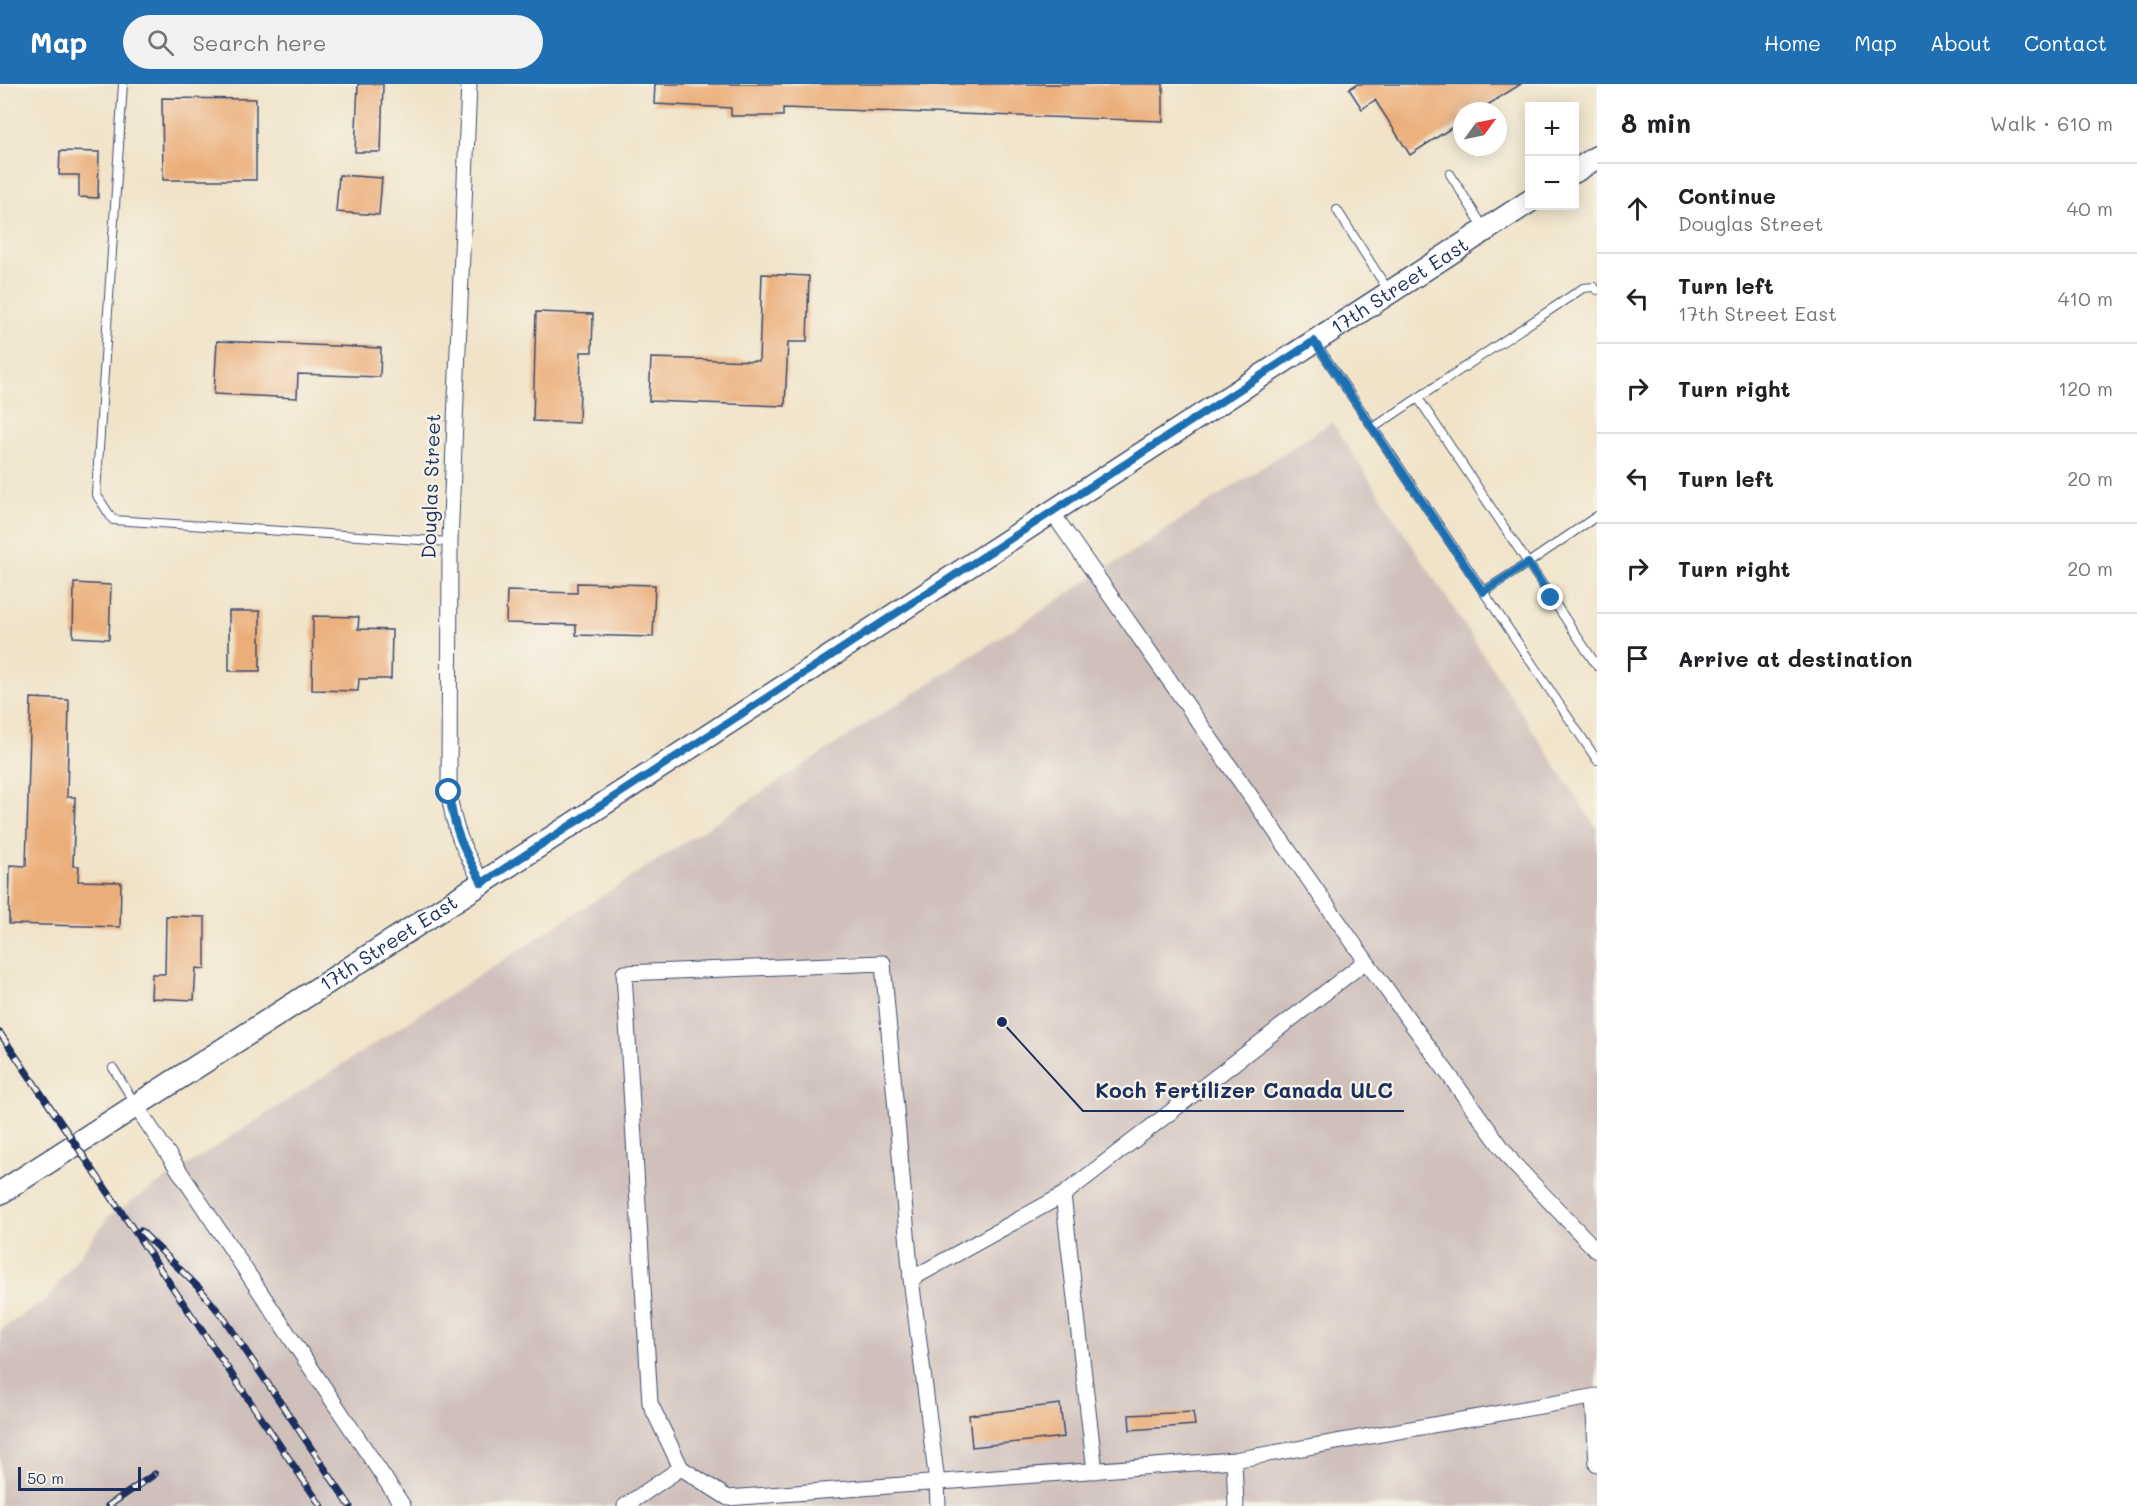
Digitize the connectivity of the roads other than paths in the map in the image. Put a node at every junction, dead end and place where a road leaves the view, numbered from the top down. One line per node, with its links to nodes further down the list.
1 (123, 84): 16 (lane)
2 (469, 84): 16 (street, Douglas Street)
3 (1597, 158): 4 (main road)
4 (1579, 169)
5 (1450, 174): 8 (lane)
6 (1525, 204): 8 (main road, 17th Street East)
7 (1337, 210): 10 (lane)
8 (1485, 230): 10 (main road, 17th Street East)
9 (1597, 290): 12 (lane)
10 (1390, 292): 11 (main road, 17th Street East)
11 (1314, 341): 13 (lane); 14 (main road, 17th Street East)
12 (1418, 398): 13 (lane); 17 (lane)
13 (1373, 428): 18 (lane)
14 (1051, 511): 22 (main road, 17th Street East); 23 (street)
15 (1597, 516): 17 (lane)
16 (450, 542): 22 (street, Douglas Street)
17 (1528, 563): 18 (lane); 19 (lane)
18 (1483, 592): 20 (lane)
19 (1597, 666)
20 (1593, 746): 21 (lane)
21 (1597, 760)
22 (482, 883): 25 (main road, 17th Street East)
23 (1366, 961): 27 (street); 28 (street)
24 (113, 1068): 25 (lane)
25 (136, 1106): 26 (main road, 17th Street East); 36 (street)
26 (0, 1193)
27 (1063, 1195): 29 (street); 34 (street)
28 (1597, 1251)
29 (911, 1279): 33 (street); 35 (street)
30 (1595, 1397): 31 (street); 32 (street)
31 (1234, 1460): 34 (street); 39 (street)
32 (1597, 1464)
33 (681, 1468): 35 (street); 37 (street)
34 (1095, 1471): 35 (street)
35 (937, 1482): 38 (street)
36 (403, 1506)
37 (625, 1506)
38 (938, 1506)
39 (1236, 1506)

